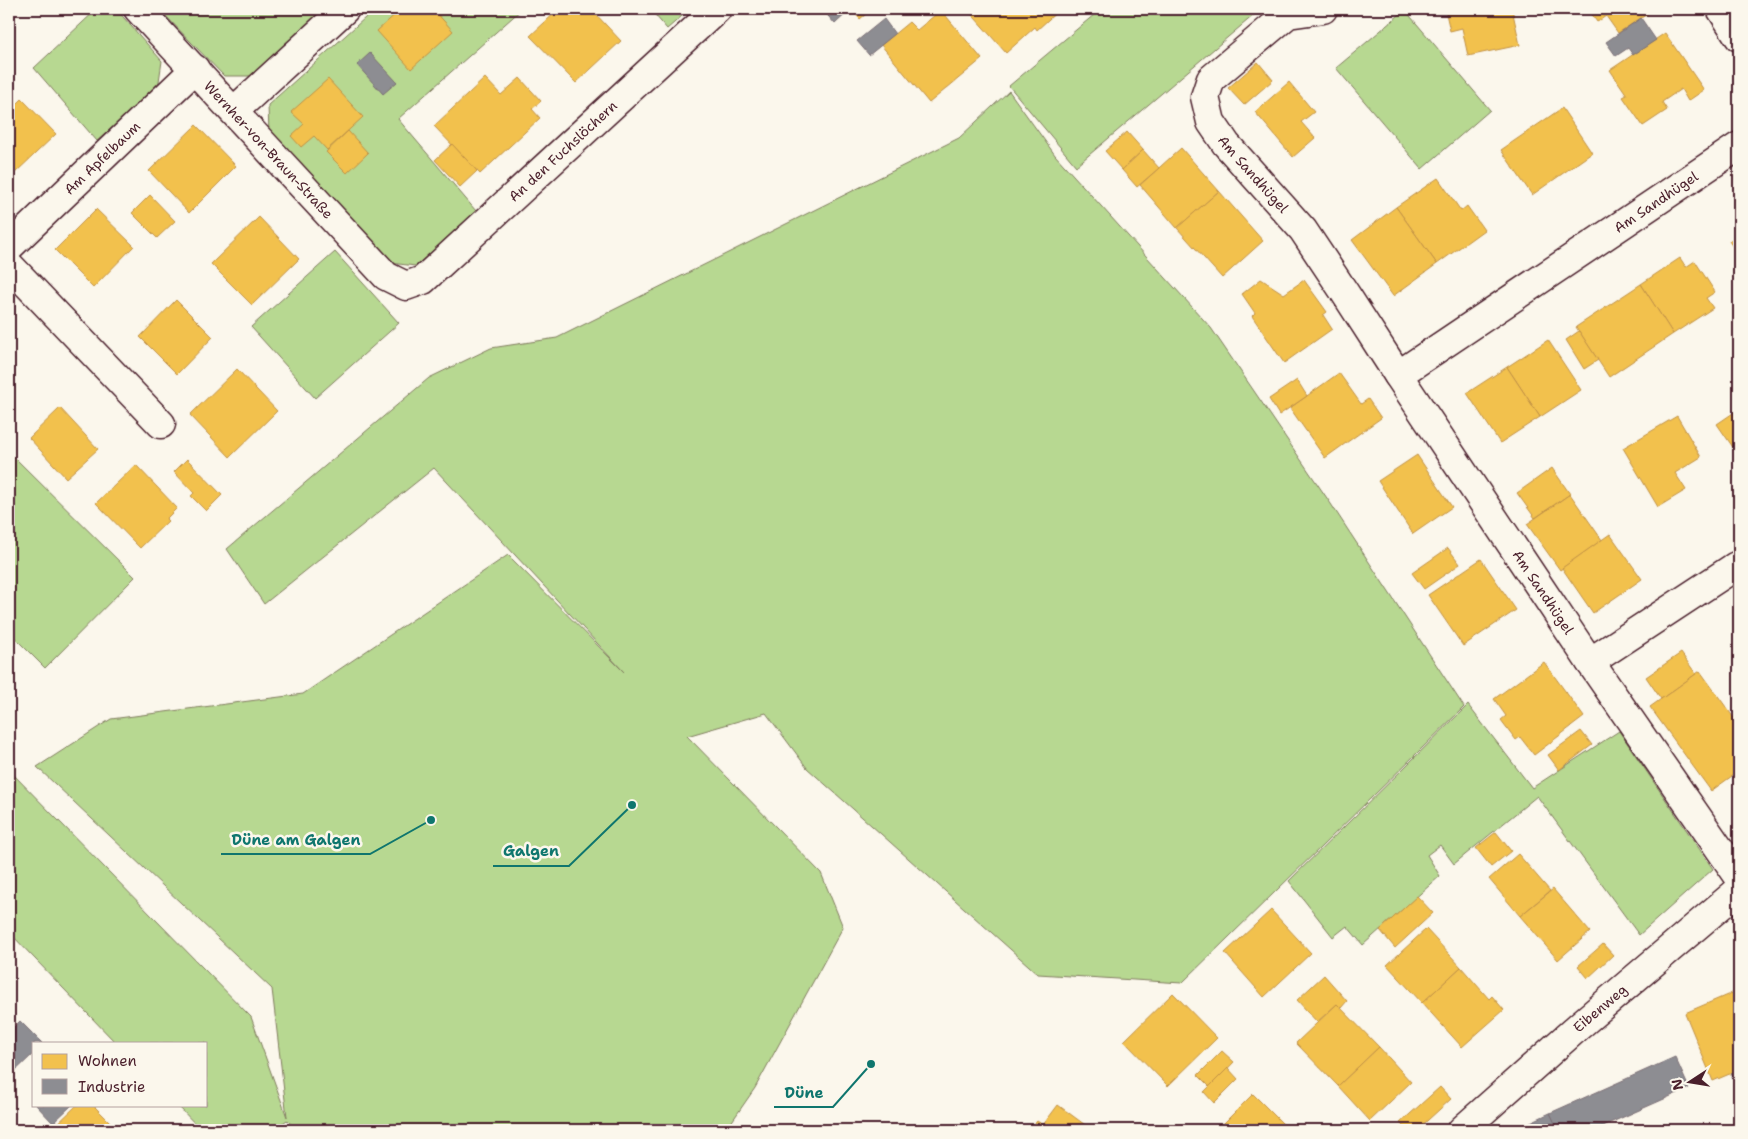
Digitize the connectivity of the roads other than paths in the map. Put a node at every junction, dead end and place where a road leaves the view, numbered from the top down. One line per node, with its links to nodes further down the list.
1 (138, 9): 7 (street, Wernher-von-Braun-Straße)
2 (345, 9): 8 (street)
3 (717, 9): 12 (street, An den Fuchslöchern)
4 (1323, 9): 13 (street, Am Sandhügel)
5 (1721, 9): 6 (street)
6 (1739, 37)
7 (195, 70): 8 (street, Wernher-von-Braun-Straße); 10 (street, Am Apfelbaum)
8 (234, 111): 12 (street, Wernher-von-Braun-Straße)
9 (1739, 146): 13 (street, Am Sandhügel)
10 (9, 247)
11 (9, 264): 14 (street)
12 (406, 286)
13 (1398, 375): 16 (street, Am Sandhügel)
14 (161, 424)
15 (1736, 566): 16 (street)
16 (1590, 662): 17 (street, Am Sandhügel)
17 (1739, 877)
18 (1739, 890): 19 (street, Eibenweg)
19 (1462, 1130)

